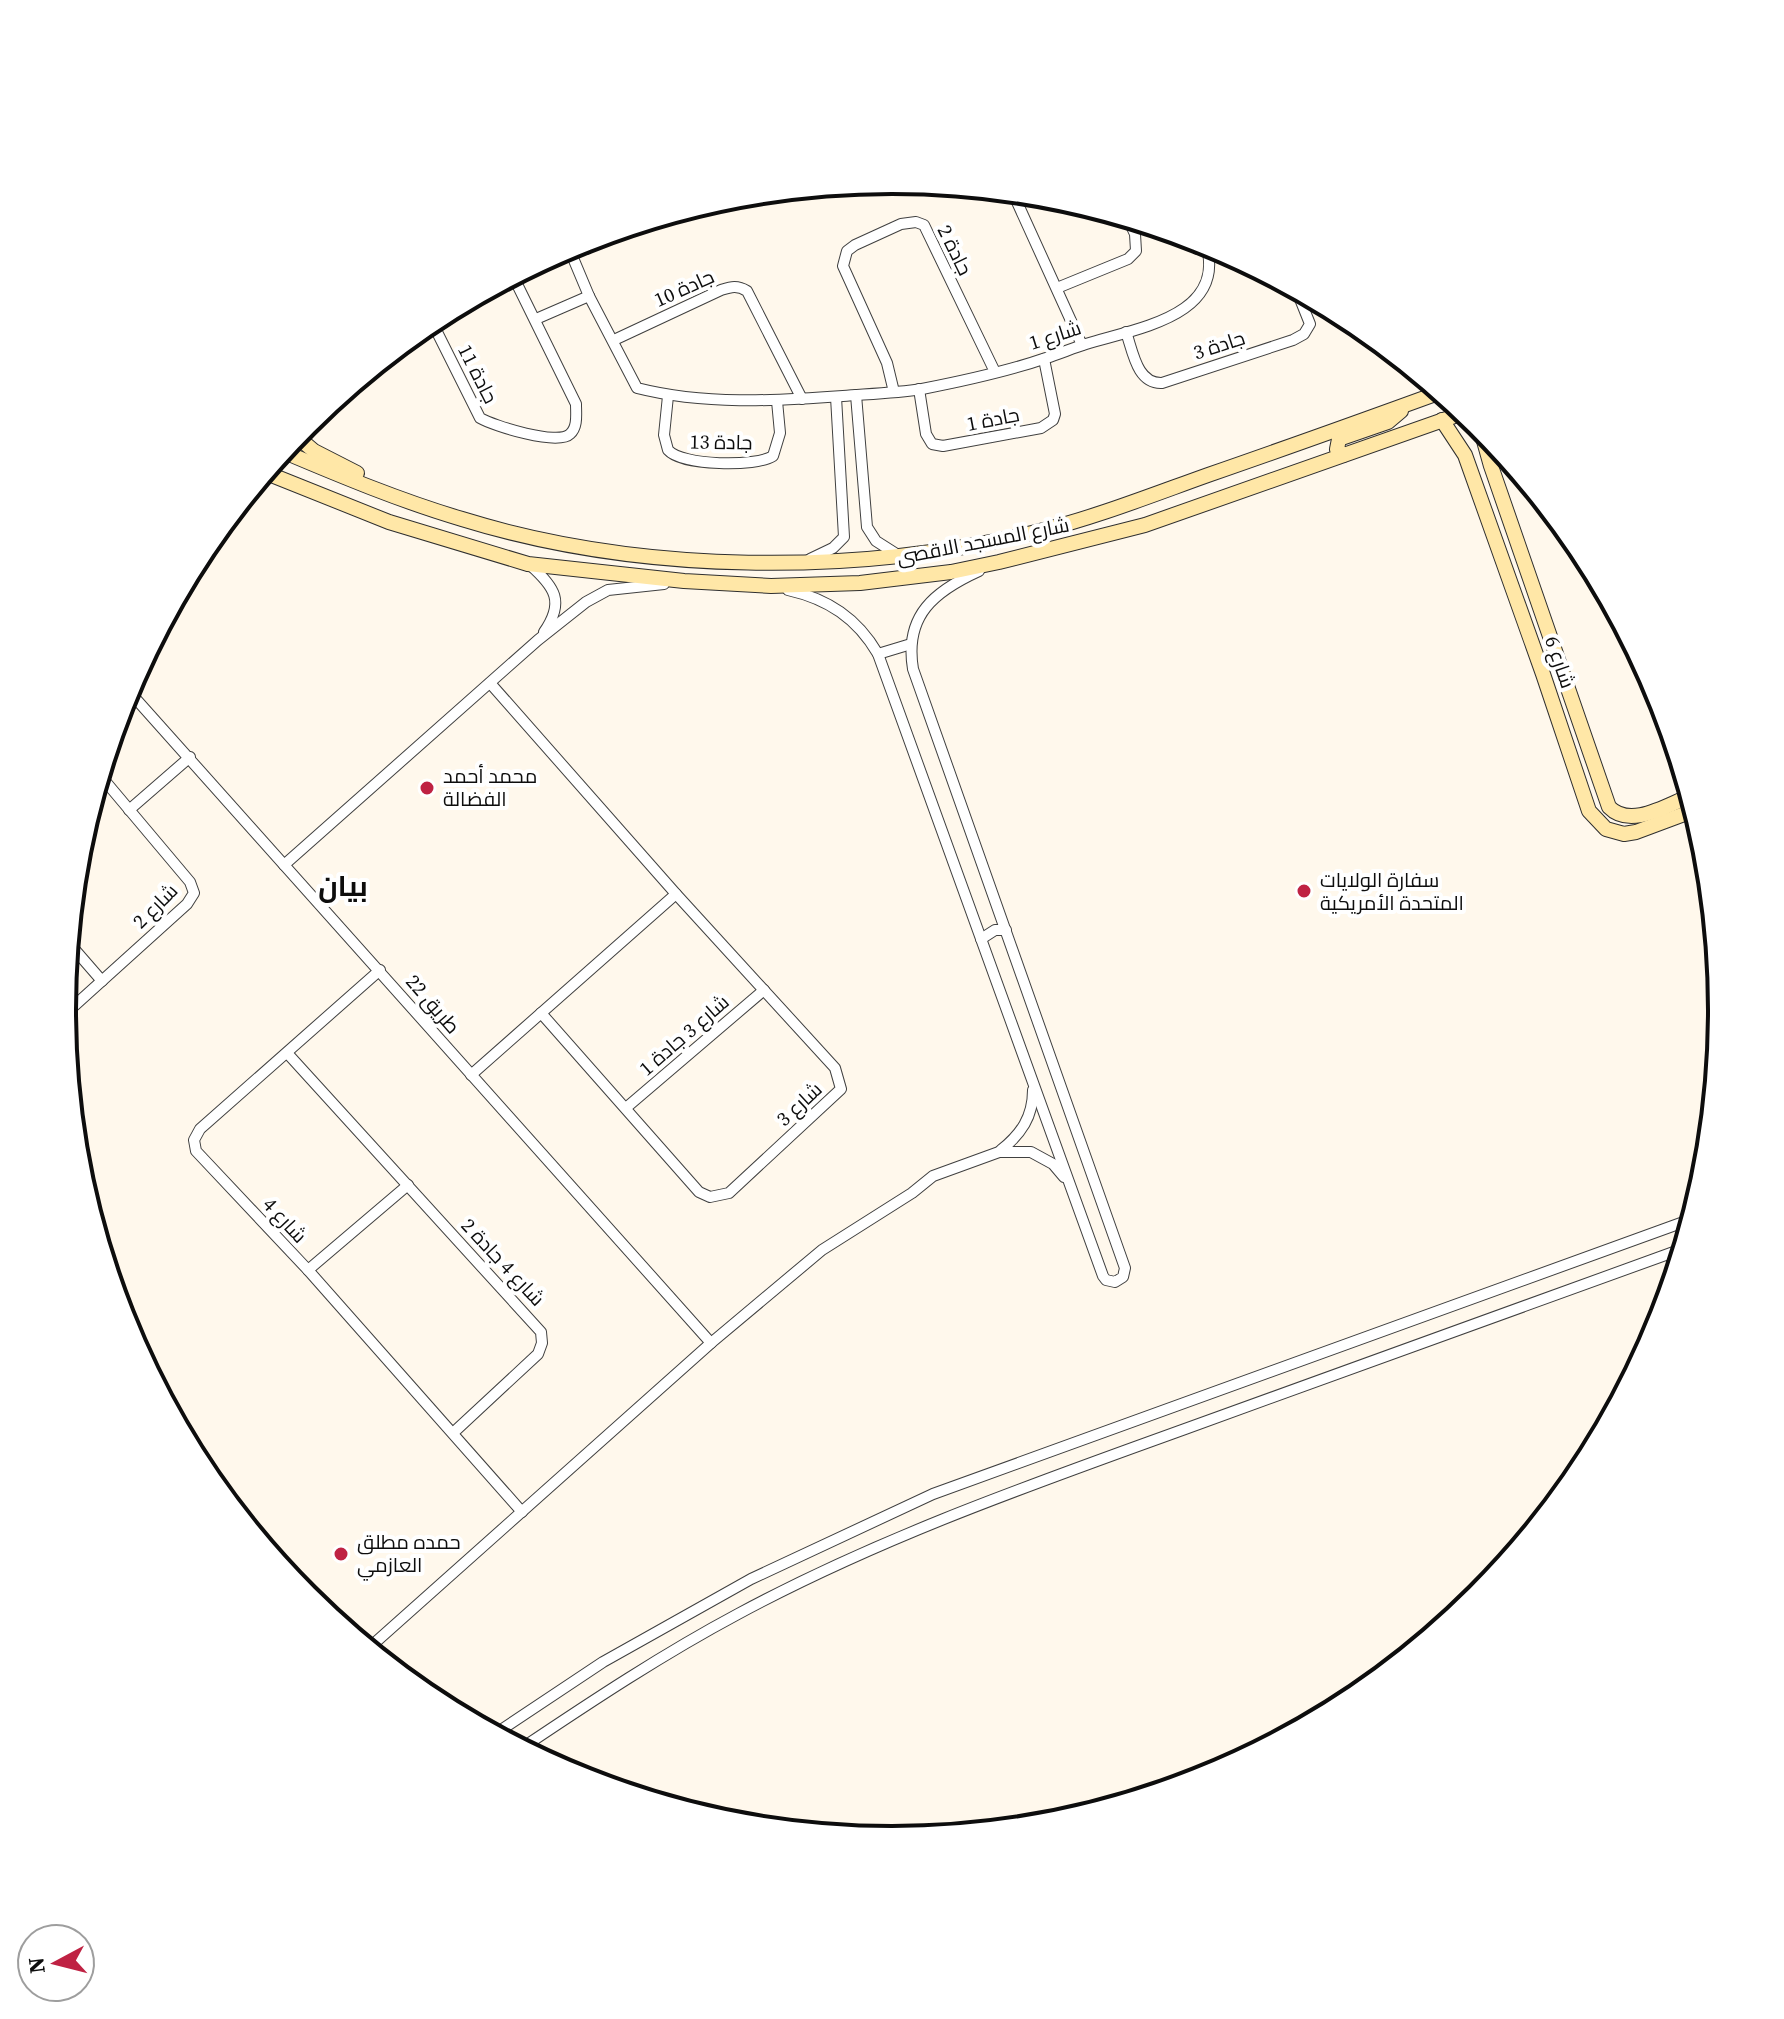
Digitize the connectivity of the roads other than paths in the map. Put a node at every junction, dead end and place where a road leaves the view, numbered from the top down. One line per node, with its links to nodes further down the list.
1 (1018, 203): 6 (street)
2 (1133, 231): 6 (street)
3 (573, 259): 7 (street, شارع 1)
4 (1210, 259): 11 (street, شارع 1)
5 (518, 285): 9 (street, جادة 11)
6 (1057, 288): 13 (street)
7 (589, 296): 9 (street); 12 (street, شارع 1)
8 (1302, 304): 11 (street, جادة 3)
9 (536, 319): 10 (street, جادة 11)
10 (437, 332)
11 (1126, 332): 13 (street, شارع 1)
12 (614, 340): 19 (street, شارع 1); 22 (street, جادة 10)
13 (1082, 345): 14 (street, شارع 1)
14 (1044, 359): 15 (street, شارع 1); 16 (street, جادة 1)
15 (995, 372): 16 (street, شارع 1); 17 (street, جادة 2)
16 (919, 389): 17 (street, شارع 1)
17 (894, 392): 18 (street, شارع 1)
18 (856, 395): 21 (street, شارع 1); 39 (street)
19 (668, 396): 23 (street, شارع 1); 23 (street, جادة 13)
20 (1430, 396): 24 (main road, شارع المسجد الاقصى)
21 (836, 397): 22 (street, شارع 1); 40 (street)
22 (802, 399): 23 (street, شارع 1)
23 (777, 401)
24 (1411, 403): 30 (main road); 34 (main road, شارع المسجد الاقصى)
25 (1452, 417): 26 (main road, شارع المسجد الاقصى)
26 (1442, 420): 30 (main road, شارع المسجد الاقصى); 32 (main road, شارع 6)
27 (305, 443): 35 (main road)
28 (1487, 451): 31 (main road, شارع 6)
29 (293, 455): 35 (main road, شارع المسجد الاقصى)
30 (1343, 455): 37 (main road, شارع المسجد الاقصى)
31 (1491, 466): 32 (main road); 52 (main road, شارع 6)
32 (1471, 474): 52 (main road, شارع 6)
33 (274, 476): 38 (main road, شارع المسجد الاقصى)
34 (1169, 489): 37 (main road); 39 (main road, شارع المسجد الاقصى)
35 (414, 503): 36 (main road, شارع المسجد الاقصى)
36 (463, 520): 38 (main road); 40 (main road, شارع المسجد الاقصى)
37 (1120, 532): 41 (main road, شارع المسجد الاقصى)
38 (452, 541): 42 (main road, شارع المسجد الاقصى)
39 (898, 555): 40 (main road, شارع المسجد الاقصى)
40 (804, 562)
41 (999, 562): 44 (main road, شارع المسجد الاقصى); 46 (street)
42 (528, 564): 43 (main road, شارع المسجد الاقصى); 45 (street)
43 (684, 581): 44 (main road, شارع المسجد الاقصى); 45 (street)
44 (771, 586): 47 (street)
45 (538, 640): 48 (street)
46 (911, 644): 47 (street); 56 (street)
47 (878, 654): 57 (street)
48 (490, 683): 54 (street); 55 (street, شارع 3)
49 (137, 700): 50 (street, طريق 22)
50 (190, 757): 53 (street); 54 (street, طريق 22)
51 (108, 785): 53 (street, شارع 2)
52 (1683, 809)
53 (129, 810): 60 (street, شارع 2)
54 (284, 865): 59 (street, طريق 22)
55 (676, 894): 61 (street, شارع 3); 63 (street)
56 (1006, 930): 57 (street); 70 (street)
57 (981, 939): 66 (street)
58 (78, 954): 60 (street)
59 (380, 970): 64 (street, شارع 4); 65 (street, طريق 22)
60 (102, 981): 62 (street, شارع 2)
61 (764, 990): 67 (street, شارع 3 جادة 1); 67 (street, شارع 3)
62 (76, 1004)
63 (541, 1013): 65 (street); 67 (street, شارع 3)
64 (288, 1054): 69 (street, شارع 4 جادة 2); 73 (street, شارع 4)
65 (471, 1075): 74 (street, طريق 22)
66 (1032, 1079): 68 (street); 70 (street)
67 (627, 1107)
68 (999, 1152): 70 (street); 74 (street)
69 (408, 1185): 73 (street); 75 (street, شارع 4 جادة 2)
70 (1070, 1187)
71 (1679, 1224): 78 (street)
72 (1671, 1253): 79 (street)
73 (308, 1270): 75 (street, شارع 4)
74 (711, 1343): 76 (street)
75 (453, 1433): 76 (street, شارع 4)
76 (522, 1512): 77 (street)
77 (376, 1642)
78 (505, 1727)
79 (532, 1741)

